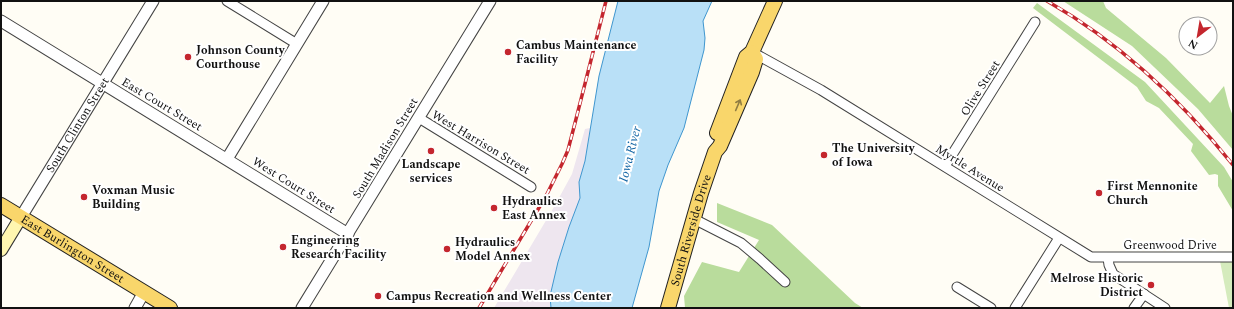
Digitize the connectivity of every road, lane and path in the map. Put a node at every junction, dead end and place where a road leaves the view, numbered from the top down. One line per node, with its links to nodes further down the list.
1 (153, 1): 10 (street, South Clinton Street)
2 (227, 1): 8 (street)
3 (323, 1): 8 (street)
4 (490, 1): 11 (street, South Madison Street)
5 (775, 1): 9 (main road, South Riverside Drive)
6 (1, 21): 10 (street, East Court Street)
7 (1035, 22): 13 (street, Olive Street)
8 (297, 44): 12 (street)
9 (752, 52): 13 (street, Myrtle Avenue); 17 (main road, South Riverside Drive)
10 (103, 83): 12 (street, East Court Street); 16 (street, South Clinton Street)
11 (418, 118): 14 (street, West Harrison Street); 18 (street, South Madison Street)
12 (227, 159): 18 (street, West Court Street)
13 (945, 166): 19 (street, Myrtle Avenue)
14 (531, 187)
15 (1, 205): 16 (main road, East Burlington Street)
16 (21, 218): 20 (main road, South Clinton Street); 25 (main road, East Burlington Street)
17 (694, 219): 23 (street); 30 (main road, South Riverside Drive)
18 (348, 234): 29 (street, South Madison Street)
19 (1059, 238): 22 (street, Myrtle Avenue); 32 (street)
20 (1, 250)
21 (1233, 257): 22 (street, Greenwood Drive)
22 (1108, 258): 26 (street)
23 (785, 282)
24 (957, 287): 31 (street)
25 (144, 292): 27 (street); 28 (main road, East Burlington Street)
26 (1144, 294): 33 (street); 34 (street)
27 (135, 308)
28 (170, 308)
29 (302, 308)
30 (668, 308)
31 (991, 308)
32 (1015, 308)
33 (1134, 308)
34 (1165, 308)

